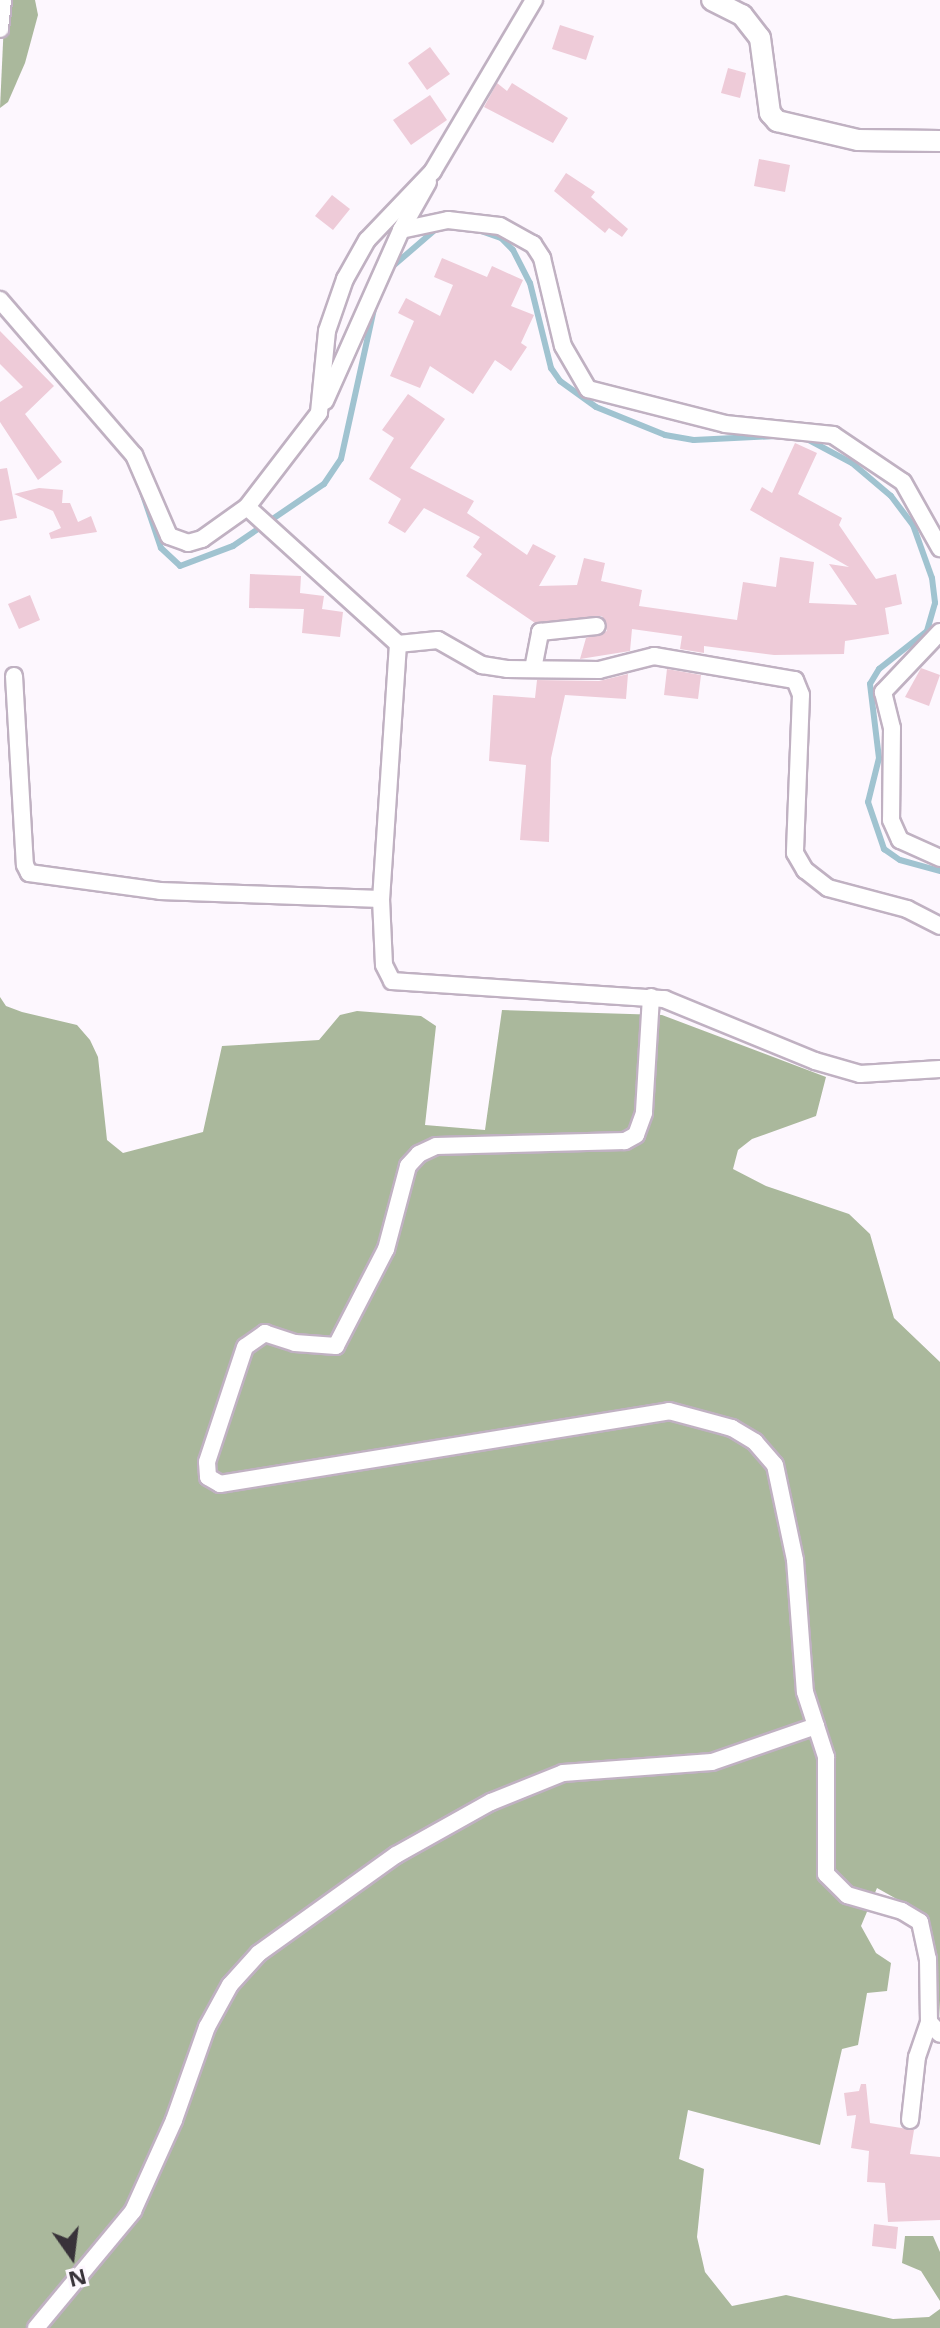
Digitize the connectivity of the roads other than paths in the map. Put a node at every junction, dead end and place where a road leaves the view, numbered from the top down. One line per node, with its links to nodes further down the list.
1 (3, 0): 4 (street)
2 (534, 0): 6 (street)
3 (714, 0): 5 (street)
4 (0, 29)
5 (940, 141)
6 (433, 171): 7 (street); 9 (street)
7 (401, 230): 9 (street); 11 (street)
8 (0, 300): 10 (street)
9 (319, 413): 10 (street)
10 (247, 507): 14 (street)
11 (940, 548)
12 (597, 626): 15 (street)
13 (940, 632): 17 (street)
14 (398, 644): 15 (street); 18 (street)
15 (533, 669): 19 (street)
16 (14, 676): 18 (street)
17 (940, 858)
18 (381, 899): 20 (street)
19 (940, 926)
20 (651, 997): 21 (street); 22 (street)
21 (940, 1069)
22 (816, 1726): 23 (street); 25 (street)
23 (934, 2028): 24 (street)
24 (910, 2120)
25 (36, 2328)

